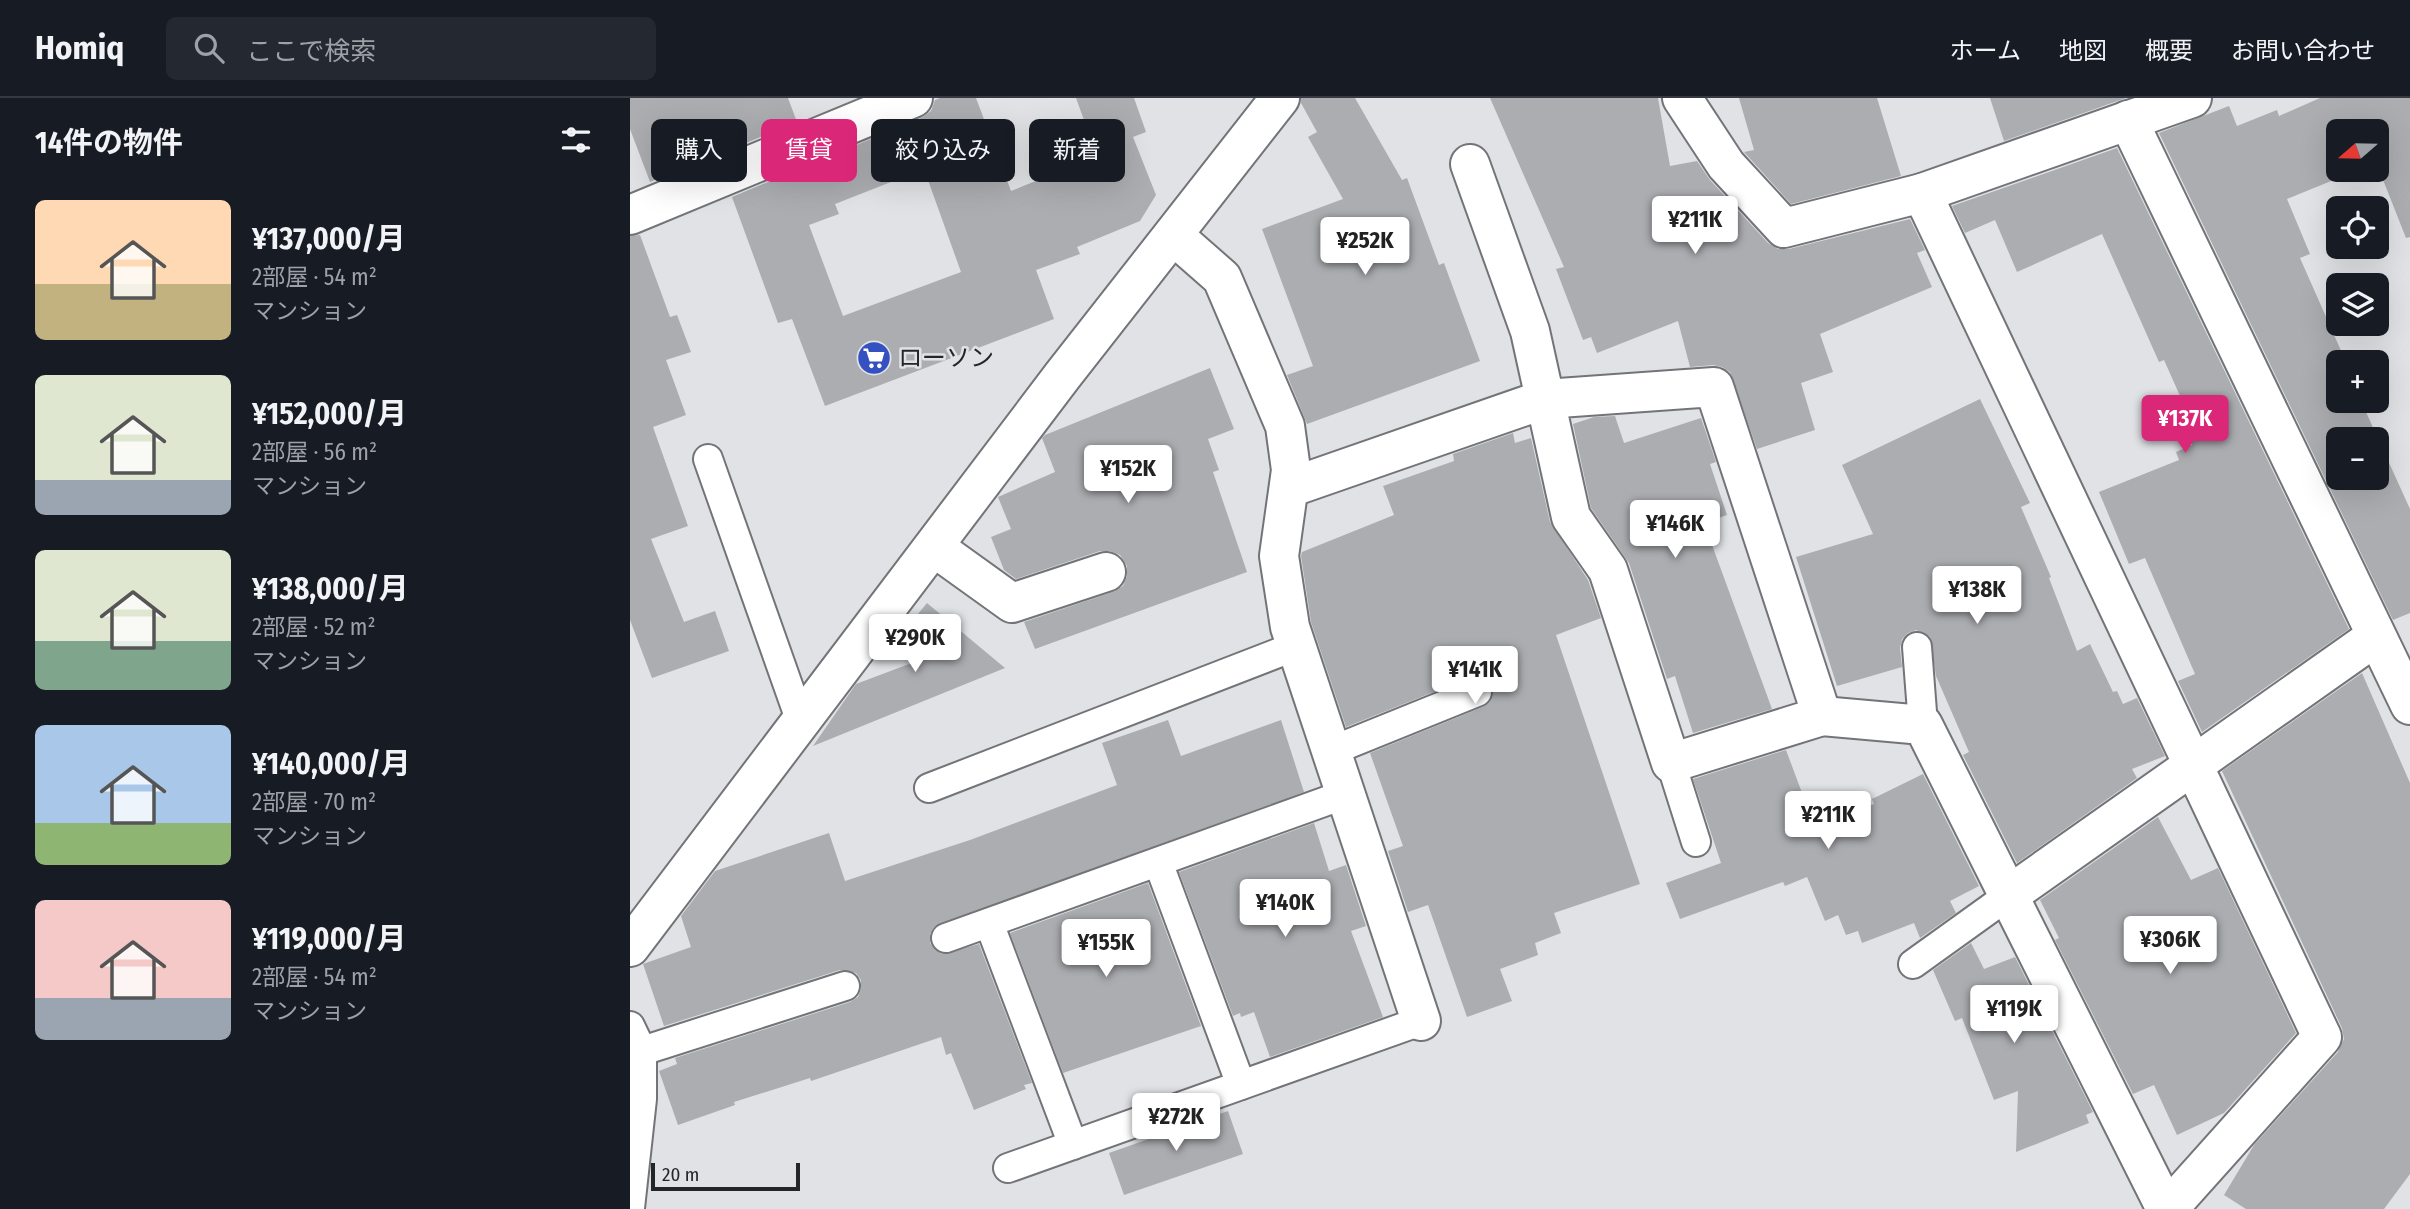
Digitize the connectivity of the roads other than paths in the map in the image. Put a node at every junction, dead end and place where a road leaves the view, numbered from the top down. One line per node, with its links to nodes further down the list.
1 (1280, 98): 9 (street)
2 (1682, 98): 7 (street)
3 (2192, 98): 5 (street)
4 (898, 101): 8 (street)
5 (2128, 120): 7 (street); 15 (street)
6 (1470, 164): 10 (street)
7 (1922, 193): 25 (street)
8 (630, 215)
9 (1173, 235): 12 (street); 13 (street)
10 (1545, 399): 12 (street); 20 (street); 24 (street)
11 (708, 459): 21 (lane)
12 (1289, 488): 16 (street)
13 (934, 547): 14 (street); 21 (street)
14 (1106, 572)
15 (2375, 637): 19 (street); 25 (street)
16 (1296, 646): 23 (street); 26 (lane)
17 (1917, 647): 22 (lane)
18 (1477, 692): 23 (lane)
19 (2410, 705)
20 (1822, 716): 22 (street); 24 (street)
21 (801, 722): 33 (street)
22 (1923, 725): 30 (street)
23 (1331, 751): 27 (street)
24 (1671, 763): 28 (lane)
25 (2193, 763): 30 (street); 43 (street)
26 (929, 788)
27 (1346, 794): 29 (lane); 36 (street)
28 (1696, 842)
29 (1158, 862): 31 (lane); 39 (lane)
30 (2009, 895): 34 (lane); 43 (street)
31 (989, 923): 32 (lane); 40 (lane)
32 (946, 938)
33 (630, 947)
34 (1913, 964)
35 (845, 986): 38 (lane)
36 (1421, 1021): 39 (lane)
37 (630, 1026): 38 (lane)
38 (642, 1051): 42 (lane)
39 (1241, 1085): 40 (lane)
40 (1073, 1145): 41 (lane)
41 (1008, 1168)
42 (630, 1208)
43 (2167, 1209)

